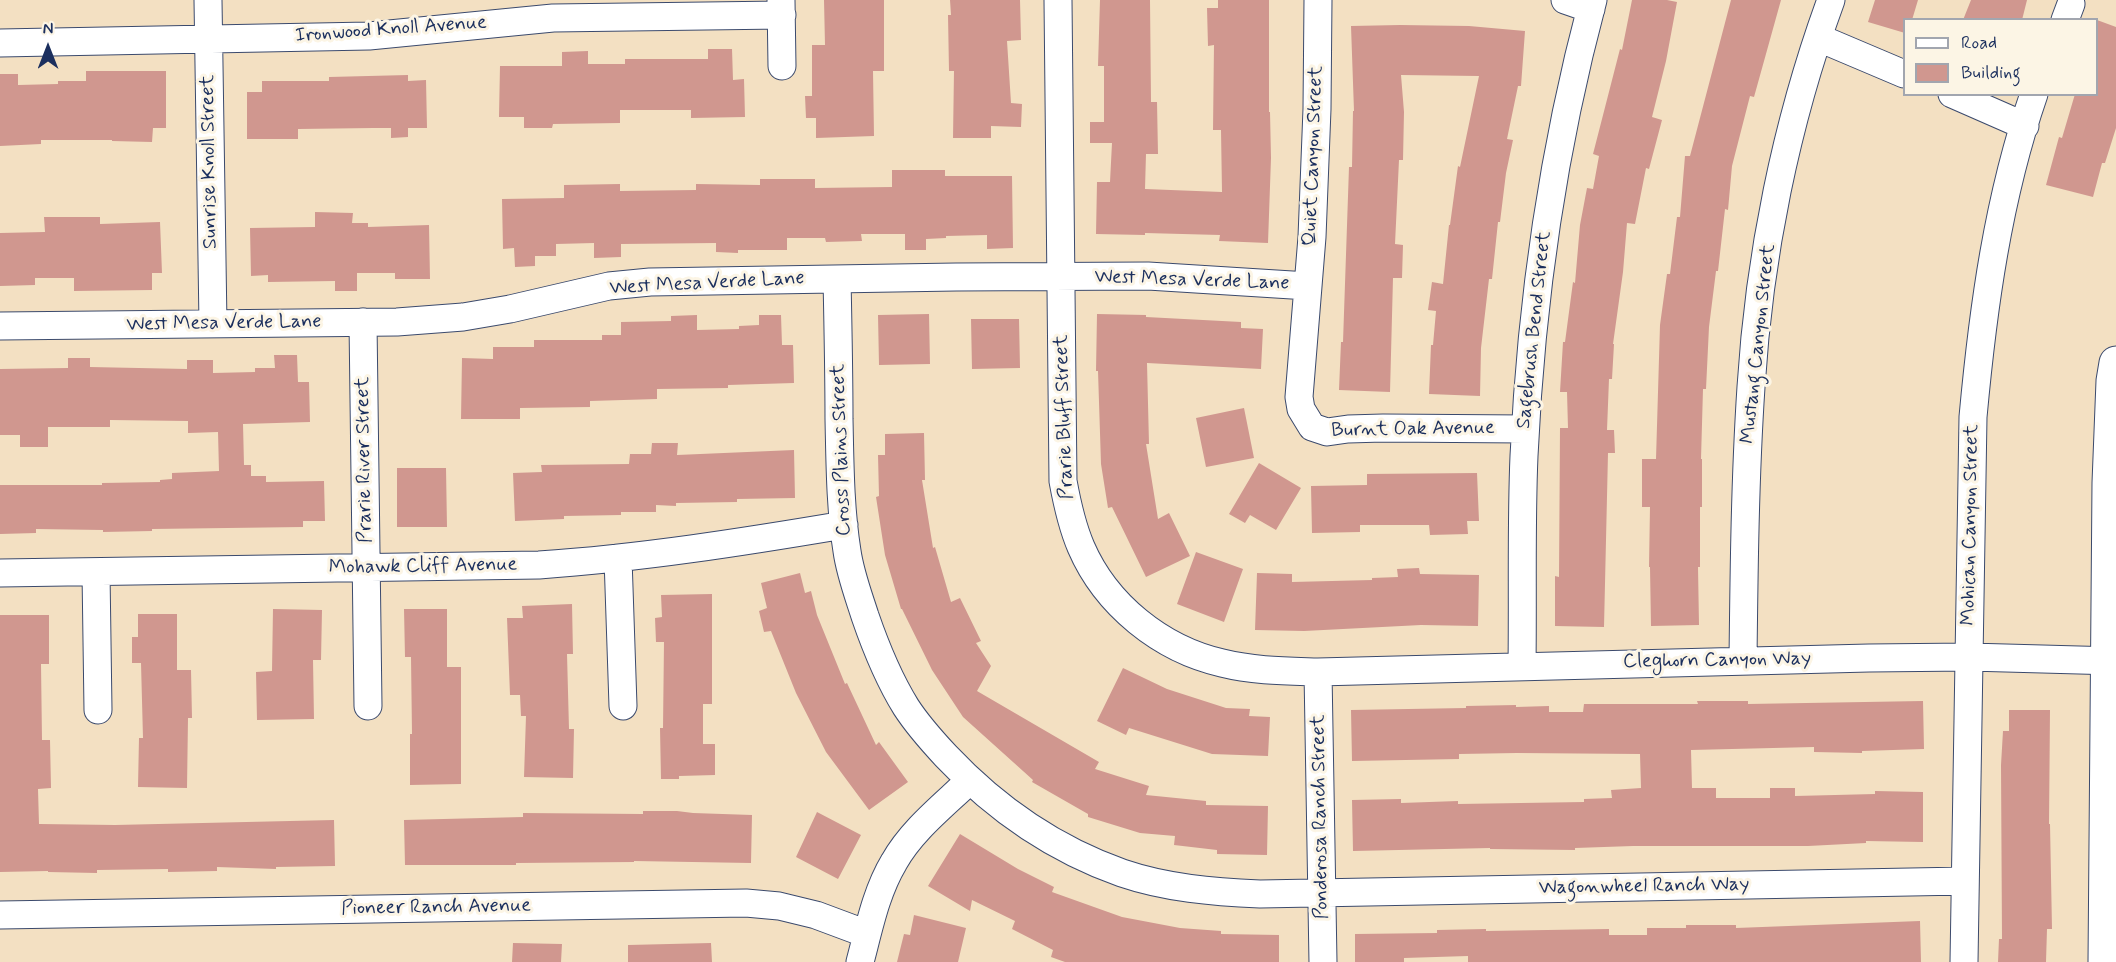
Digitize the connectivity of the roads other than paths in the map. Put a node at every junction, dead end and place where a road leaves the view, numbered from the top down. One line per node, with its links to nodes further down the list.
1 (208, 0): 9 (street, Sunrise Knoll Street)
2 (1058, 0): 16 (street, Prarie Bluff Street)
3 (1318, 0): 18 (street, Quiet Canyon Street)
4 (1564, 0): 6 (street)
5 (1831, 0): 8 (street, Mustang Canyon Street)
6 (1592, 4): 24 (street, Sagebrush Bend Street)
7 (782, 8): 9 (street, Ironwood Knoll Avenue); 11 (street)
8 (1819, 38): 12 (street); 31 (street, Mustang Canyon Street)
9 (208, 39): 10 (street, Ironwood Knoll Avenue); 20 (street, Sunrise Knoll Street)
10 (0, 43)
11 (782, 66)
12 (1903, 73)
13 (1957, 96): 15 (street)
14 (2033, 96): 15 (street, Mohican Canyon Street)
15 (2025, 126): 30 (street, Mohican Canyon Street)
16 (1060, 276): 17 (street, West Mesa Verde Lane); 18 (street, West Mesa Verde Lane); 34 (street, Prarie Bluff Street)
17 (837, 279): 19 (street, West Mesa Verde Lane); 25 (street, Cross Plains Street)
18 (1308, 286): 23 (street, Quiet Canyon Street)
19 (363, 322): 20 (street, West Mesa Verde Lane); 27 (street, Prarie River Street)
20 (213, 324): 21 (street, West Mesa Verde Lane)
21 (0, 326)
22 (2116, 363): 32 (street)
23 (1306, 419): 24 (street, Burnt Oak Avenue)
24 (1525, 429): 33 (street, Sagebrush Bend Street)
25 (844, 525): 26 (street, Mohawk Cliff Avenue); 38 (street, Cross Plains Street)
26 (618, 558): 27 (street, Mohawk Cliff Avenue); 36 (street)
27 (366, 567): 28 (street, Mohawk Cliff Avenue); 35 (street, Prarie River Street)
28 (96, 572): 29 (street, Mohawk Cliff Avenue); 37 (street)
29 (0, 573)
30 (1969, 657): 31 (street, Cleghorn Canyon Way); 32 (street, Cleghorn Canyon Way); 39 (street, Mohican Canyon Street)
31 (1743, 661): 33 (street, Cleghorn Canyon Way)
32 (2112, 661): 46 (street)
33 (1522, 665): 34 (street, Cleghorn Canyon Way)
34 (1318, 672): 40 (street, Ponderosa Ranch Street)
35 (368, 706)
36 (623, 706)
37 (98, 710)
38 (969, 781): 40 (street, Cross Plains Street); 42 (street)
39 (1965, 881): 40 (street, Wagonwheel Ranch Way); 45 (street, Mohican Canyon Street)
40 (1322, 894): 44 (street, Ponderosa Ranch Street)
41 (0, 915): 42 (street, Pioneer Ranch Avenue)
42 (867, 934): 43 (street)
43 (860, 962)
44 (1323, 962)
45 (1964, 962)
46 (2105, 962)

